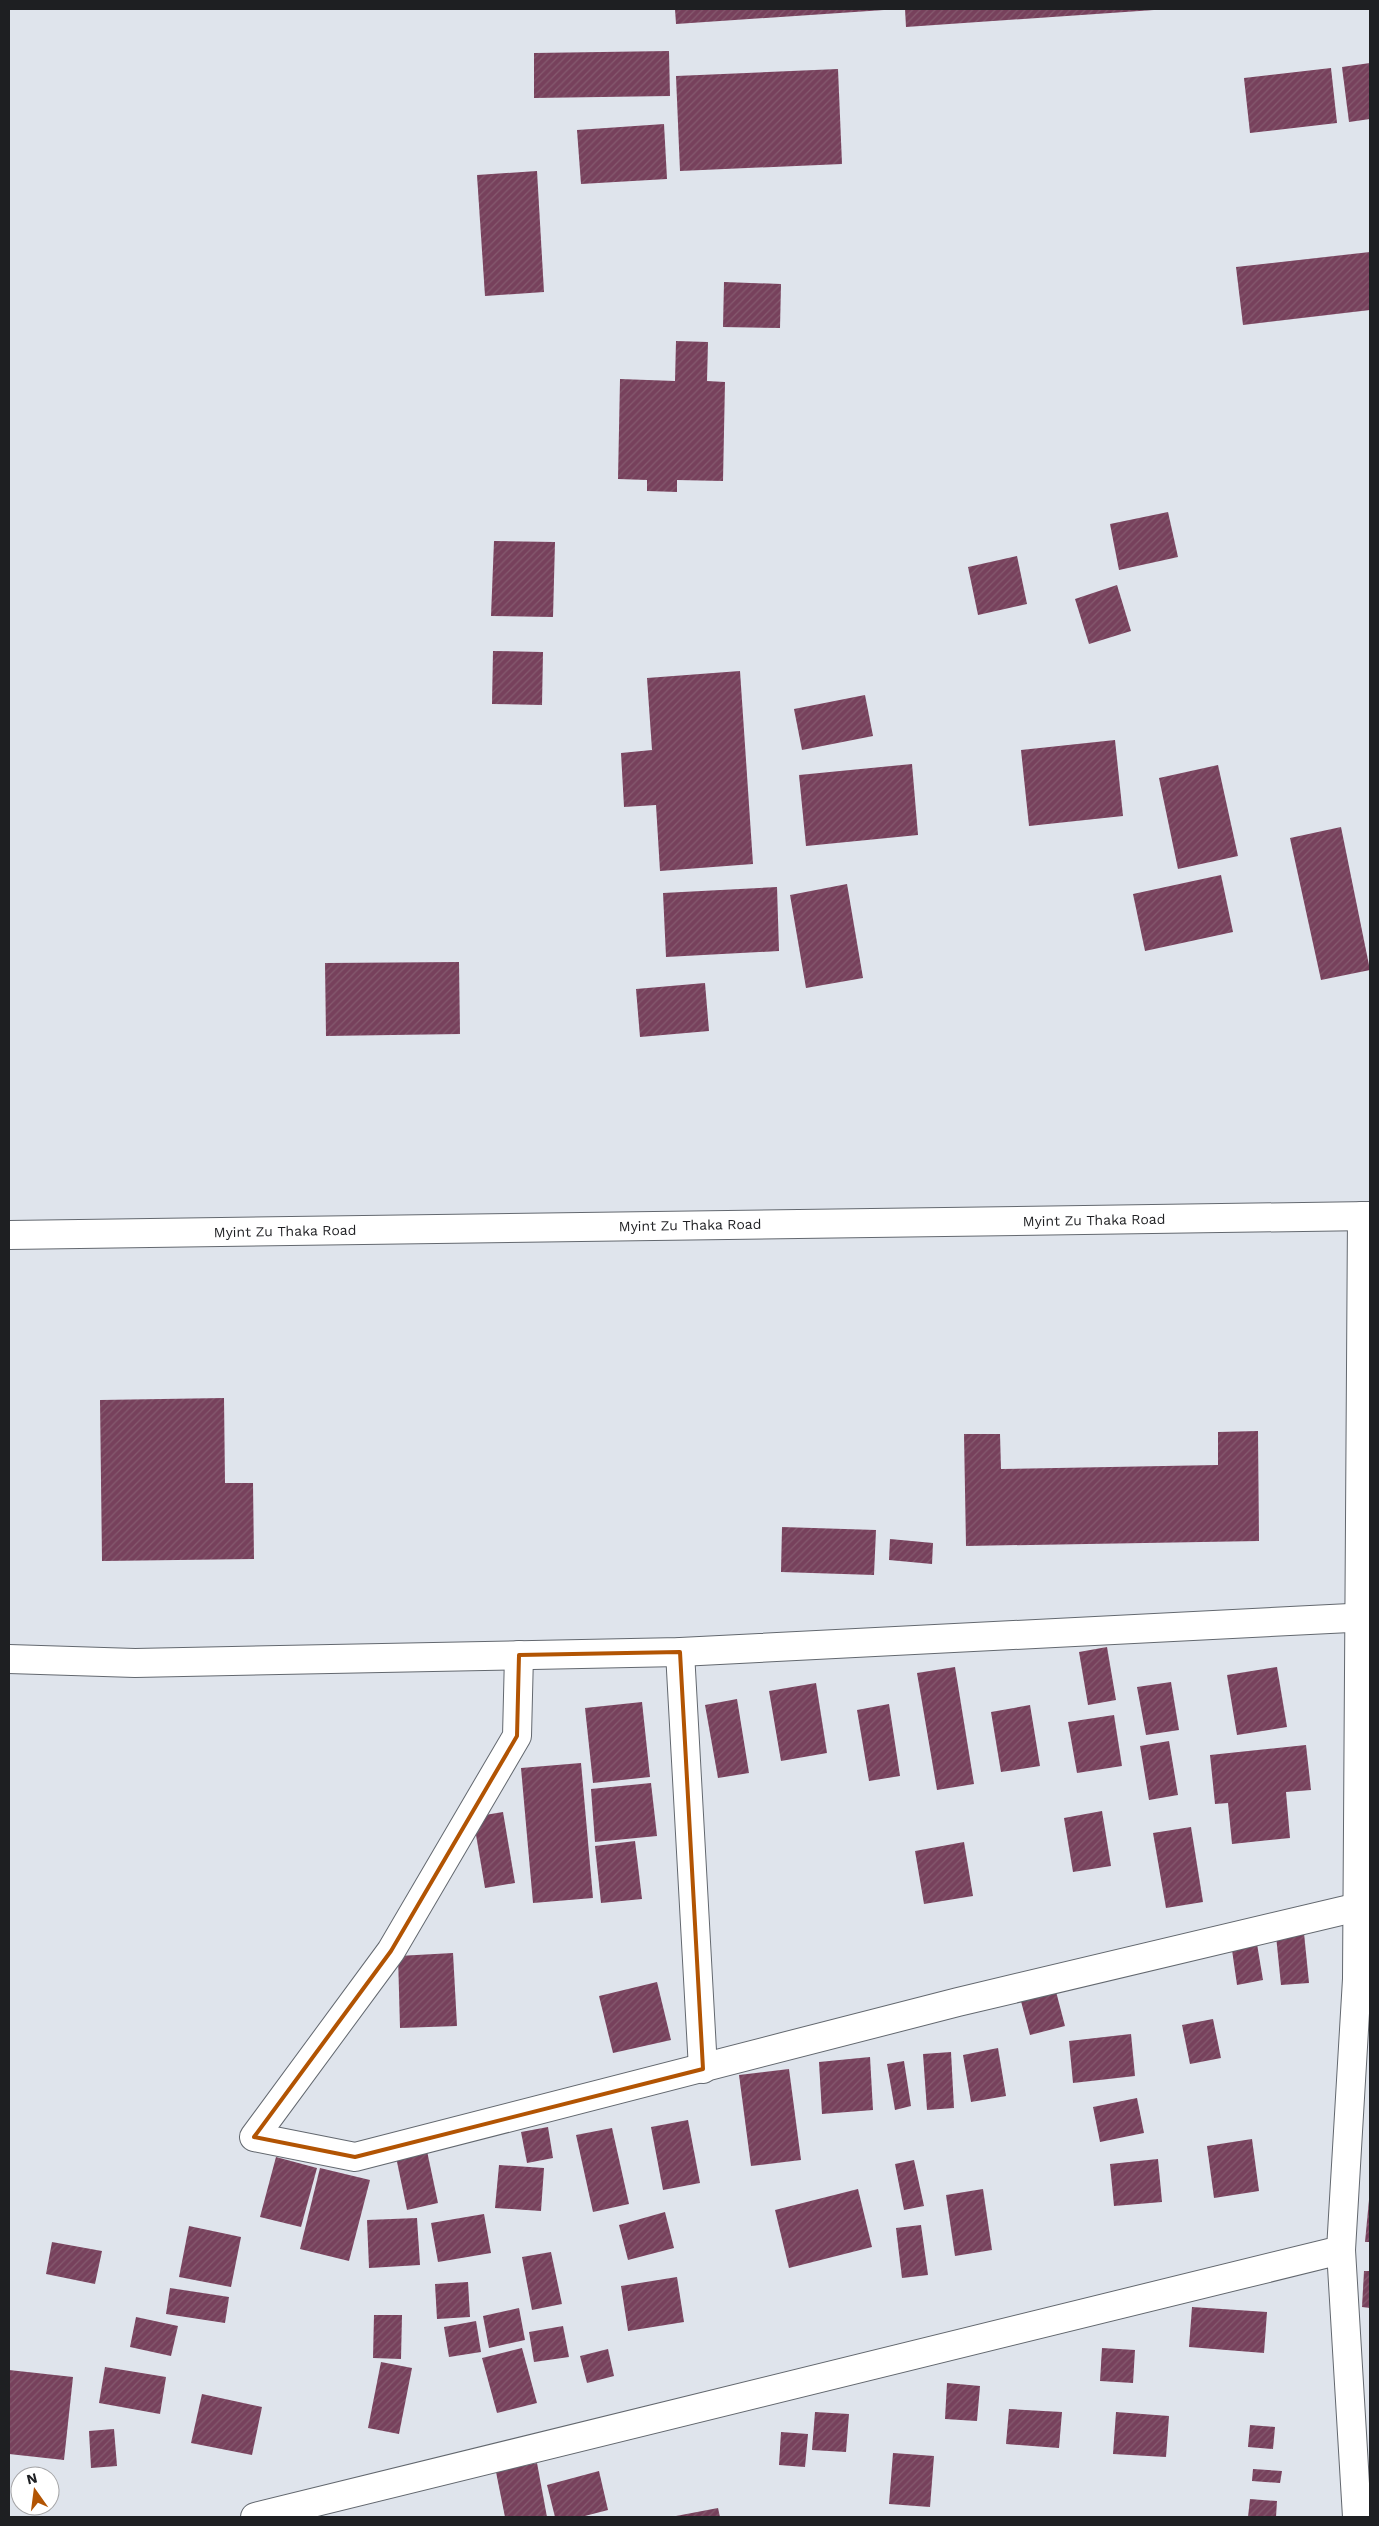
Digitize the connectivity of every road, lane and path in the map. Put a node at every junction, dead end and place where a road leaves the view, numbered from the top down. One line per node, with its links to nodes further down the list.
1 (1366, 1216): 2 (street, Myint Zu Thaka Road); 3 (street)
2 (9, 1234)
3 (1366, 1618): 4 (street); 7 (street)
4 (680, 1652): 5 (street); 9 (street)
5 (519, 1655): 6 (street); 9 (street)
6 (9, 1660)
7 (1358, 1908): 8 (street); 9 (street)
8 (1364, 1980): 10 (street)
9 (703, 2068)
10 (1360, 2140): 11 (street)
11 (1341, 2250): 12 (street); 13 (street)
12 (255, 2517)
13 (1357, 2517)

